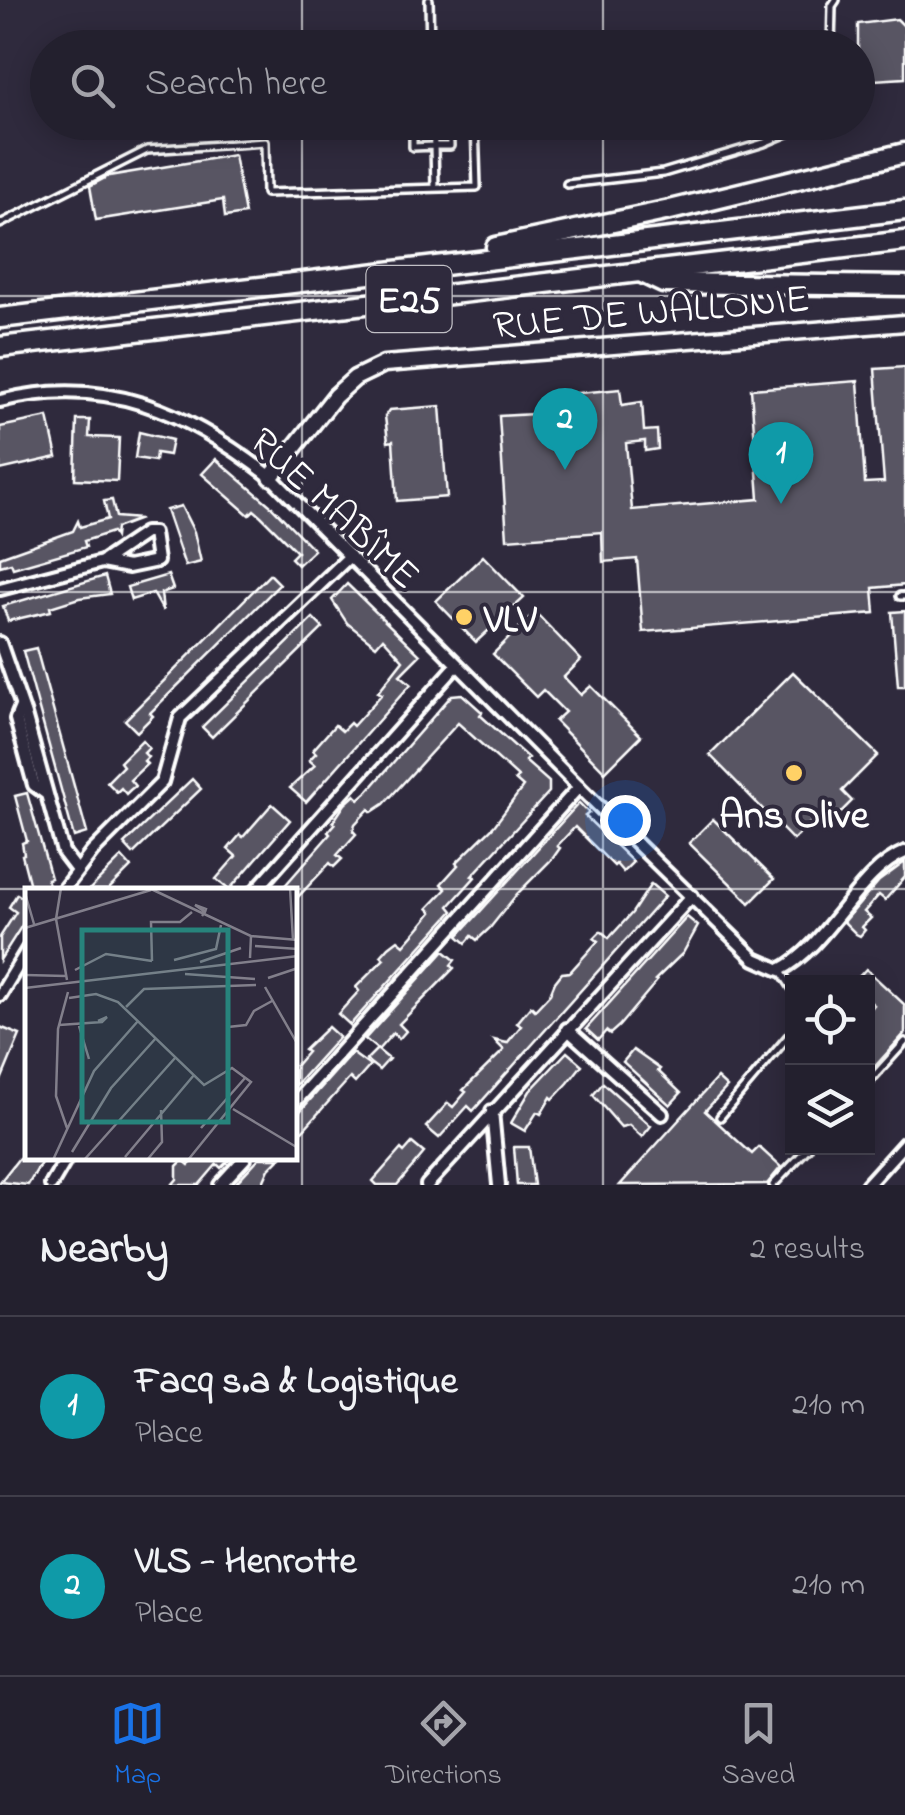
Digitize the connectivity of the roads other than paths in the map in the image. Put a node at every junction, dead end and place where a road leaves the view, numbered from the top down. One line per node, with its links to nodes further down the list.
1 (428, 0): 3 (lane)
2 (836, 0): 4 (lane)
3 (429, 30)
4 (831, 30)
5 (413, 140): 10 (lane)
6 (434, 140): 10 (lane)
7 (450, 140): 10 (lane)
8 (475, 140): 13 (lane)
9 (769, 140): 12 (lane)
10 (434, 146): 13 (lane)
11 (905, 152): 19 (highway)
12 (568, 184)
13 (435, 188): 15 (lane)
14 (905, 210): 19 (highway, E25)
15 (0, 224)
16 (905, 240): 17 (highway, E25)
17 (640, 272): 18 (highway); 22 (highway, E25)
18 (905, 286)
19 (246, 288): 20 (highway, E25)
20 (0, 318)
21 (905, 323): 24 (street, RUE DE WALLONIE)
22 (0, 348)
23 (0, 401): 24 (street, RUE MABÎME)
24 (271, 477): 25 (street, RUE MABÎME)
25 (350, 556): 29 (street, RUE MABÎME); 32 (street)
26 (102, 562): 26 (street); 27 (street)
27 (0, 589)
28 (0, 643): 32 (street)
29 (457, 665): 30 (street, RUE MABÎME); 34 (street)
30 (579, 787): 35 (street, RUE MABÎME); 44 (street)
31 (905, 852): 37 (street)
32 (76, 870): 33 (street)
33 (64, 888)
34 (258, 888)
35 (692, 896): 37 (street, RUE MABÎME); 40 (street)
36 (25, 954): 39 (street)
37 (780, 970): 38 (lane)
38 (785, 978)
39 (0, 994)
40 (567, 1029): 45 (street); 46 (street)
41 (785, 1040): 47 (lane)
42 (905, 1042): 43 (lane)
43 (875, 1075)
44 (298, 1099)
45 (492, 1111): 54 (street); 55 (street)
46 (662, 1114)
47 (720, 1117)
48 (905, 1143): 57 (street)
49 (801, 1155): 56 (lane)
50 (66, 1160): 52 (street)
51 (243, 1160): 53 (street)
52 (51, 1185)
53 (220, 1185)
54 (426, 1185)
55 (499, 1185)
56 (773, 1185)
57 (867, 1185)

